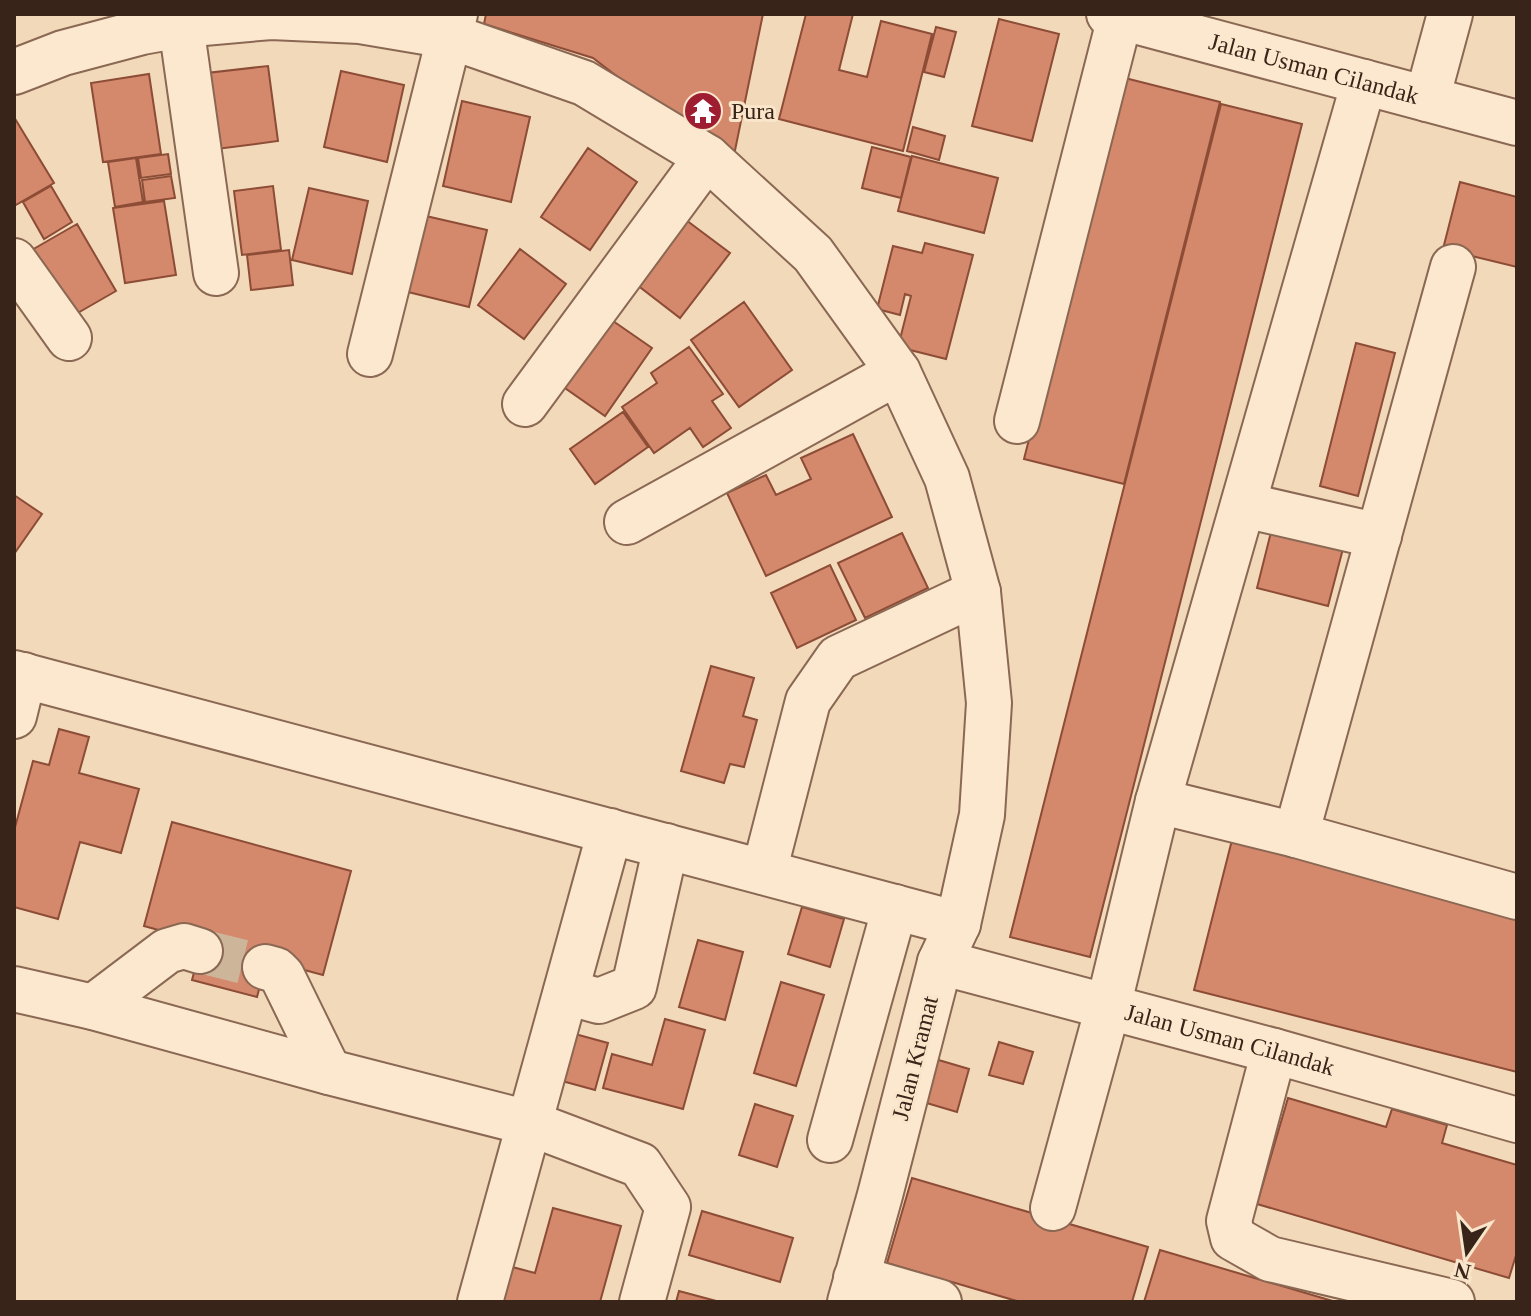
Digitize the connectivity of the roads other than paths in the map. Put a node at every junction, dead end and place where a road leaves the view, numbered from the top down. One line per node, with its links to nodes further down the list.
1 (1450, 14): 7 (street)
2 (1115, 16): 6 (street, Jalan Usman Cilandak); 17 (street)
3 (150, 23): 4 (street, Jalan Kramat); 5 (street, Jalan Kramat); 12 (street)
4 (452, 25): 9 (street, Jalan Kramat); 14 (street)
5 (14, 72)
6 (1364, 82): 7 (street, Jalan Usman Cilandak); 18 (street)
7 (1427, 99): 8 (street, Jalan Usman Cilandak)
8 (1517, 123)
9 (707, 157): 15 (street, Jalan Kramat); 16 (street)
10 (14, 261): 13 (street)
11 (1453, 267): 20 (street)
12 (216, 273)
13 (69, 338)
14 (370, 354)
15 (898, 372): 19 (street); 21 (street, Jalan Kramat)
16 (525, 404)
17 (1017, 421)
18 (1244, 505): 20 (street); 23 (street)
19 (627, 522)
20 (1379, 536): 25 (street)
21 (978, 592): 27 (street); 30 (street, Jalan Kramat)
22 (17, 688): 24 (street, Jalan Usman Cilandak)
23 (1158, 801): 25 (street); 36 (street)
24 (610, 831): 26 (street, Jalan Usman Cilandak); 34 (street)
25 (1296, 835): 28 (street)
26 (666, 846): 27 (street, Jalan Usman Cilandak); 34 (street)
27 (764, 872): 29 (street, Jalan Usman Cilandak)
28 (1517, 897)
29 (895, 907): 30 (street, Jalan Usman Cilandak); 41 (street)
30 (949, 943): 36 (street, Jalan Usman Cilandak); 43 (street, Jalan Kramat)
31 (200, 951): 35 (street)
32 (265, 967): 38 (street)
33 (14, 989): 35 (street)
34 (566, 992): 40 (street)
35 (93, 1007): 38 (street)
36 (1108, 1007): 37 (street, Jalan Usman Cilandak); 42 (street)
37 (1274, 1051): 39 (street, Jalan Usman Cilandak); 47 (street)
38 (329, 1072): 40 (street)
39 (1517, 1120)
40 (529, 1123): 44 (street); 45 (street)
41 (830, 1140)
42 (1053, 1208)
43 (853, 1290): 46 (street)
44 (480, 1302)
45 (642, 1302)
46 (939, 1302)
47 (1452, 1302)

